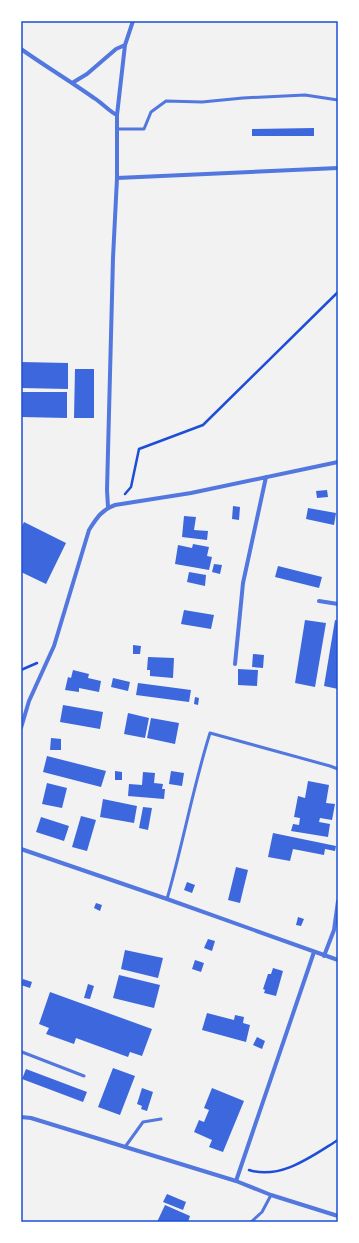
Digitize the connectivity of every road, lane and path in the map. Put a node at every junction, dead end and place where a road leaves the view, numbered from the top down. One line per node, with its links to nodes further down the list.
1 (133, 21): 2 (street)
2 (125, 45): 4 (street); 6 (street)
3 (21, 49): 4 (street)
4 (72, 83): 6 (street)
5 (338, 100): 7 (lane)
6 (117, 115): 7 (street)
7 (117, 129): 9 (street)
8 (338, 168): 9 (street)
9 (117, 178): 14 (street)
10 (338, 292): 13 (path)
11 (338, 462): 12 (street)
12 (266, 477): 13 (street); 18 (street)
13 (115, 505): 14 (street)
14 (108, 507): 17 (street)
15 (319, 601): 16 (street)
16 (338, 604)
17 (46, 664): 19 (path); 20 (street)
18 (235, 664)
19 (21, 670)
20 (21, 728)
21 (338, 769): 23 (lane)
22 (21, 849): 23 (street)
23 (167, 899): 25 (street)
24 (338, 901): 26 (street)
25 (314, 952): 26 (street); 34 (street)
26 (324, 956): 27 (street)
27 (338, 960)
28 (21, 1054): 29 (lane)
29 (84, 1076)
30 (21, 1116): 33 (street)
31 (161, 1119): 33 (lane)
32 (338, 1140): 34 (path)
33 (125, 1147): 35 (street)
34 (241, 1168): 35 (street)
35 (236, 1181): 36 (street)
36 (271, 1196): 37 (street); 38 (lane)
37 (338, 1216)
38 (251, 1222)

